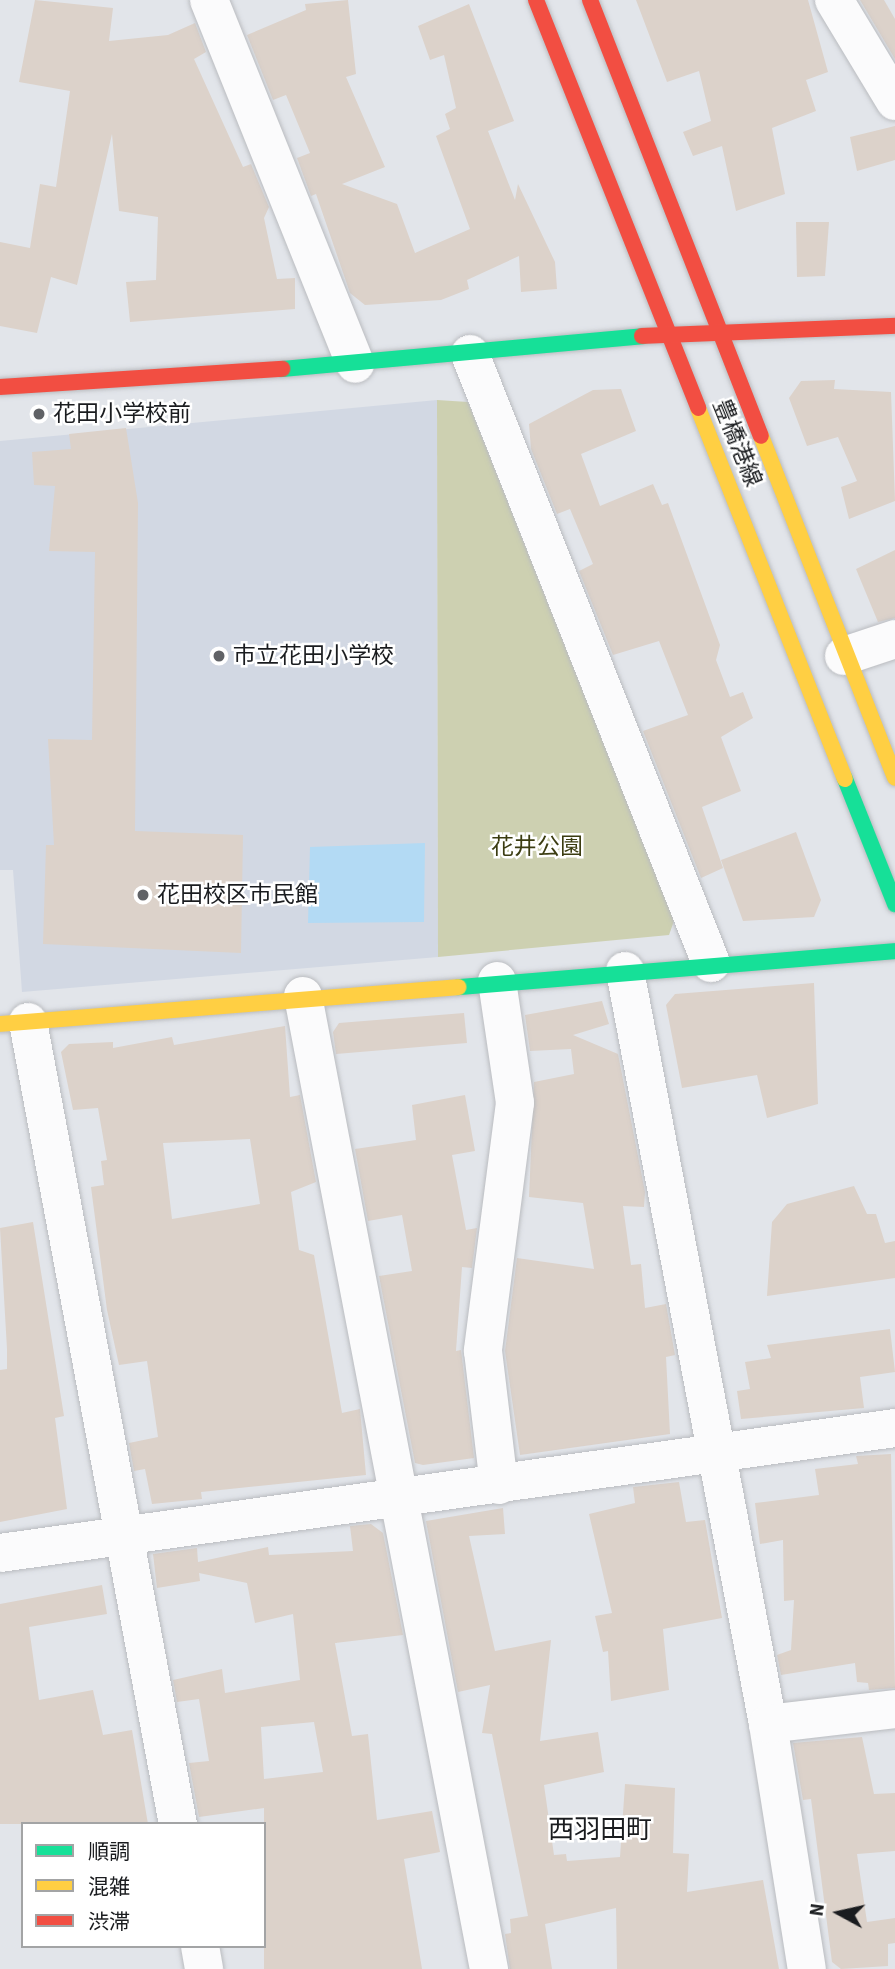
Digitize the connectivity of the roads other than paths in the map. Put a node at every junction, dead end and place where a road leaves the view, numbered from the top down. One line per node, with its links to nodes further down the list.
1 (209, 0): 10 (street)
2 (536, 0): 7 (main road, 豊橋港線)
3 (590, 0): 8 (main road, 豊橋港線)
4 (834, 0): 5 (street)
5 (895, 101)
6 (895, 326): 8 (main road)
7 (668, 333): 8 (main road); 9 (main road); 15 (main road, 豊橋港線)
8 (720, 333): 13 (main road, 豊橋港線)
9 (471, 354): 10 (main road); 17 (street)
10 (355, 364): 11 (main road)
11 (0, 387)
12 (895, 639): 13 (street)
13 (844, 656): 14 (main road, 豊橋港線)
14 (895, 778)
15 (895, 904)
16 (895, 951): 17 (main road)
17 (710, 963): 18 (main road)
18 (625, 971): 19 (main road); 23 (street)
19 (497, 981): 20 (main road); 24 (street)
20 (303, 996): 21 (main road); 25 (street)
21 (14, 1023): 26 (street)
22 (895, 1428): 23 (street)
23 (716, 1451): 24 (street); 29 (street)
24 (499, 1485): 25 (street)
25 (401, 1499): 26 (street); 33 (street)
26 (127, 1538): 27 (street); 30 (street)
27 (0, 1553)
28 (895, 1709): 29 (street)
29 (768, 1724): 34 (street)
30 (178, 1822)
31 (200, 1948): 32 (street)
32 (204, 1969)
33 (489, 1969)
34 (807, 1969)

